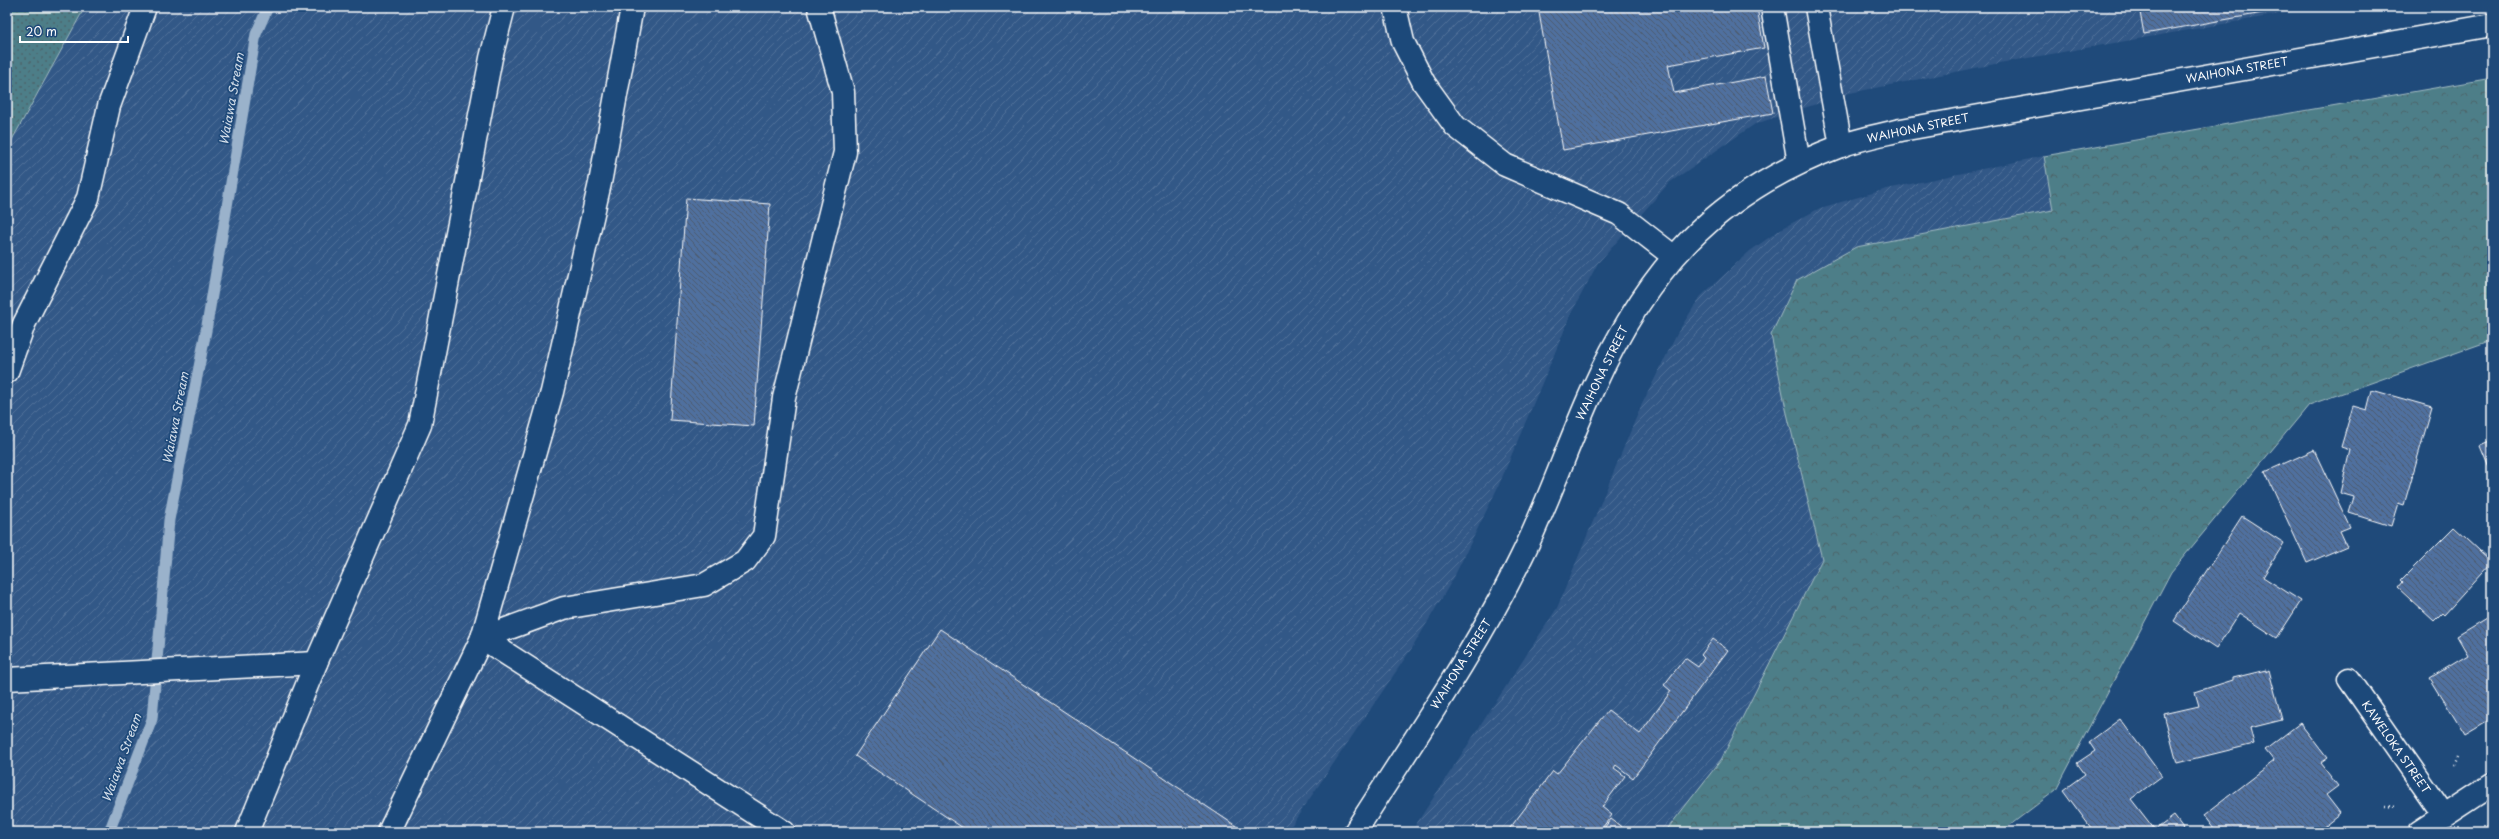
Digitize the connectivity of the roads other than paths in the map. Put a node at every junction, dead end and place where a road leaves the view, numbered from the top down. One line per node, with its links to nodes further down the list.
1 (145, 7): 12 (street)
2 (504, 7): 14 (street)
3 (632, 7): 13 (street)
4 (819, 7): 13 (street)
5 (1395, 7): 11 (street)
6 (1772, 7): 10 (street)
7 (1816, 7): 9 (street)
8 (2492, 24): 9 (street, WAIHONA STREET)
9 (1841, 146): 10 (street, WAIHONA STREET)
10 (1799, 163): 11 (street, WAIHONA STREET)
11 (1673, 256): 22 (street, WAIHONA STREET)
12 (7, 372)
13 (482, 638): 20 (street); 21 (street)
14 (316, 663): 15 (street); 19 (street)
15 (7, 679)
16 (2349, 679): 18 (street, KAWELOKA STREET)
17 (2492, 784): 18 (street)
18 (2443, 814): 23 (street)
19 (247, 832)
20 (388, 832)
21 (784, 832)
22 (1355, 832)
23 (2419, 832)

